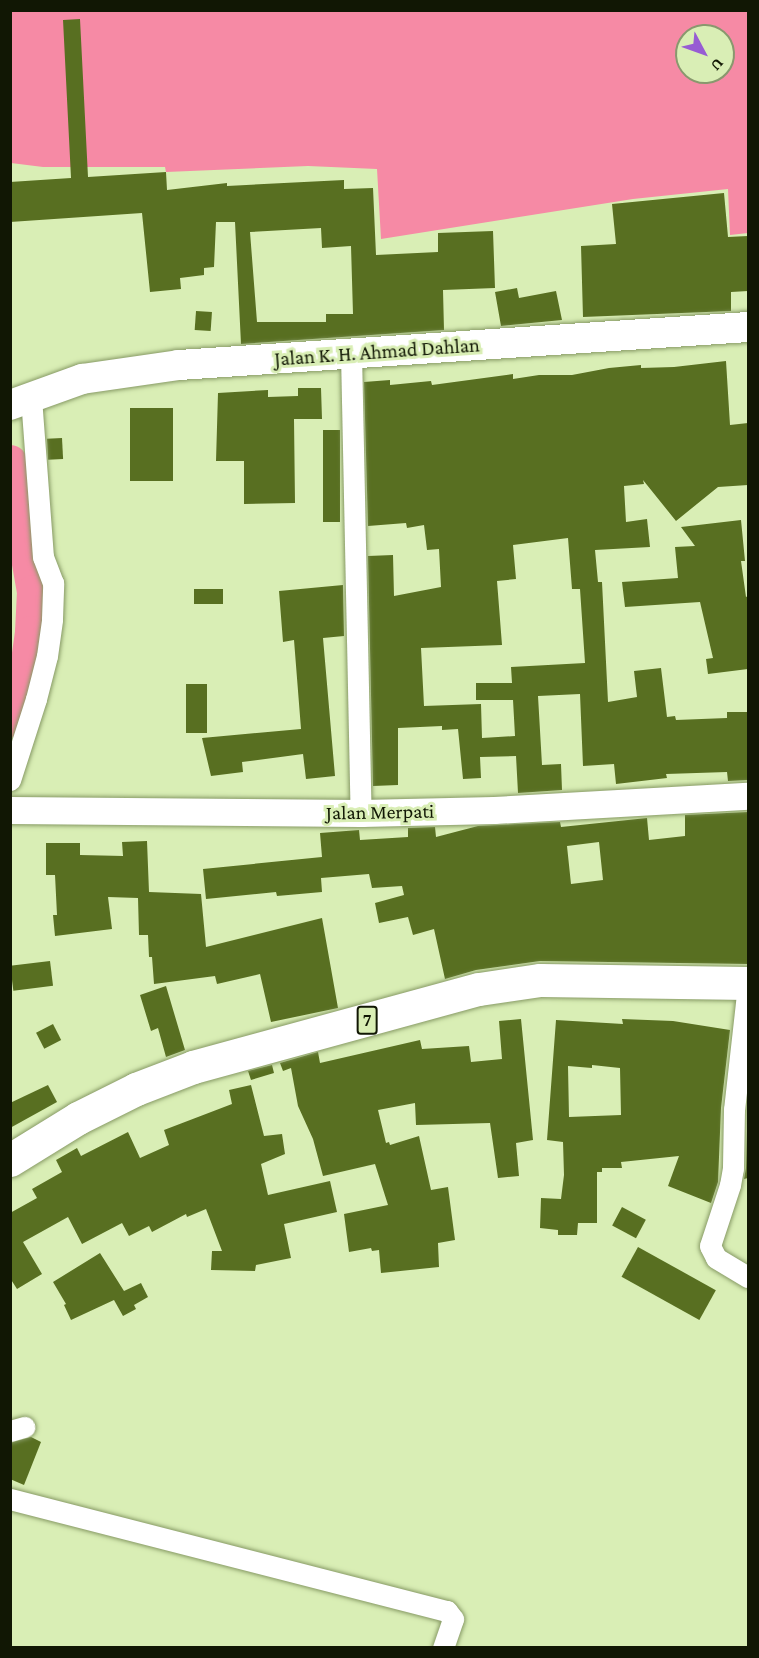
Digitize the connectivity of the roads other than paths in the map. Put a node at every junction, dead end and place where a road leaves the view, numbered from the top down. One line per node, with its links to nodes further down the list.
1 (748, 327): 2 (main road, Jalan K. H. Ahmad Dahlan)
2 (351, 353): 3 (main road, Jalan K. H. Ahmad Dahlan); 7 (street)
3 (21, 401): 4 (street)
4 (10, 780)
5 (748, 796): 7 (street, Jalan Merpati)
6 (10, 810): 7 (street, Jalan Merpati)
7 (361, 813)
8 (748, 984): 9 (highway, 7); 10 (street)
9 (10, 1160)
10 (748, 1277)
11 (10, 1499): 12 (street)
12 (443, 1647)

